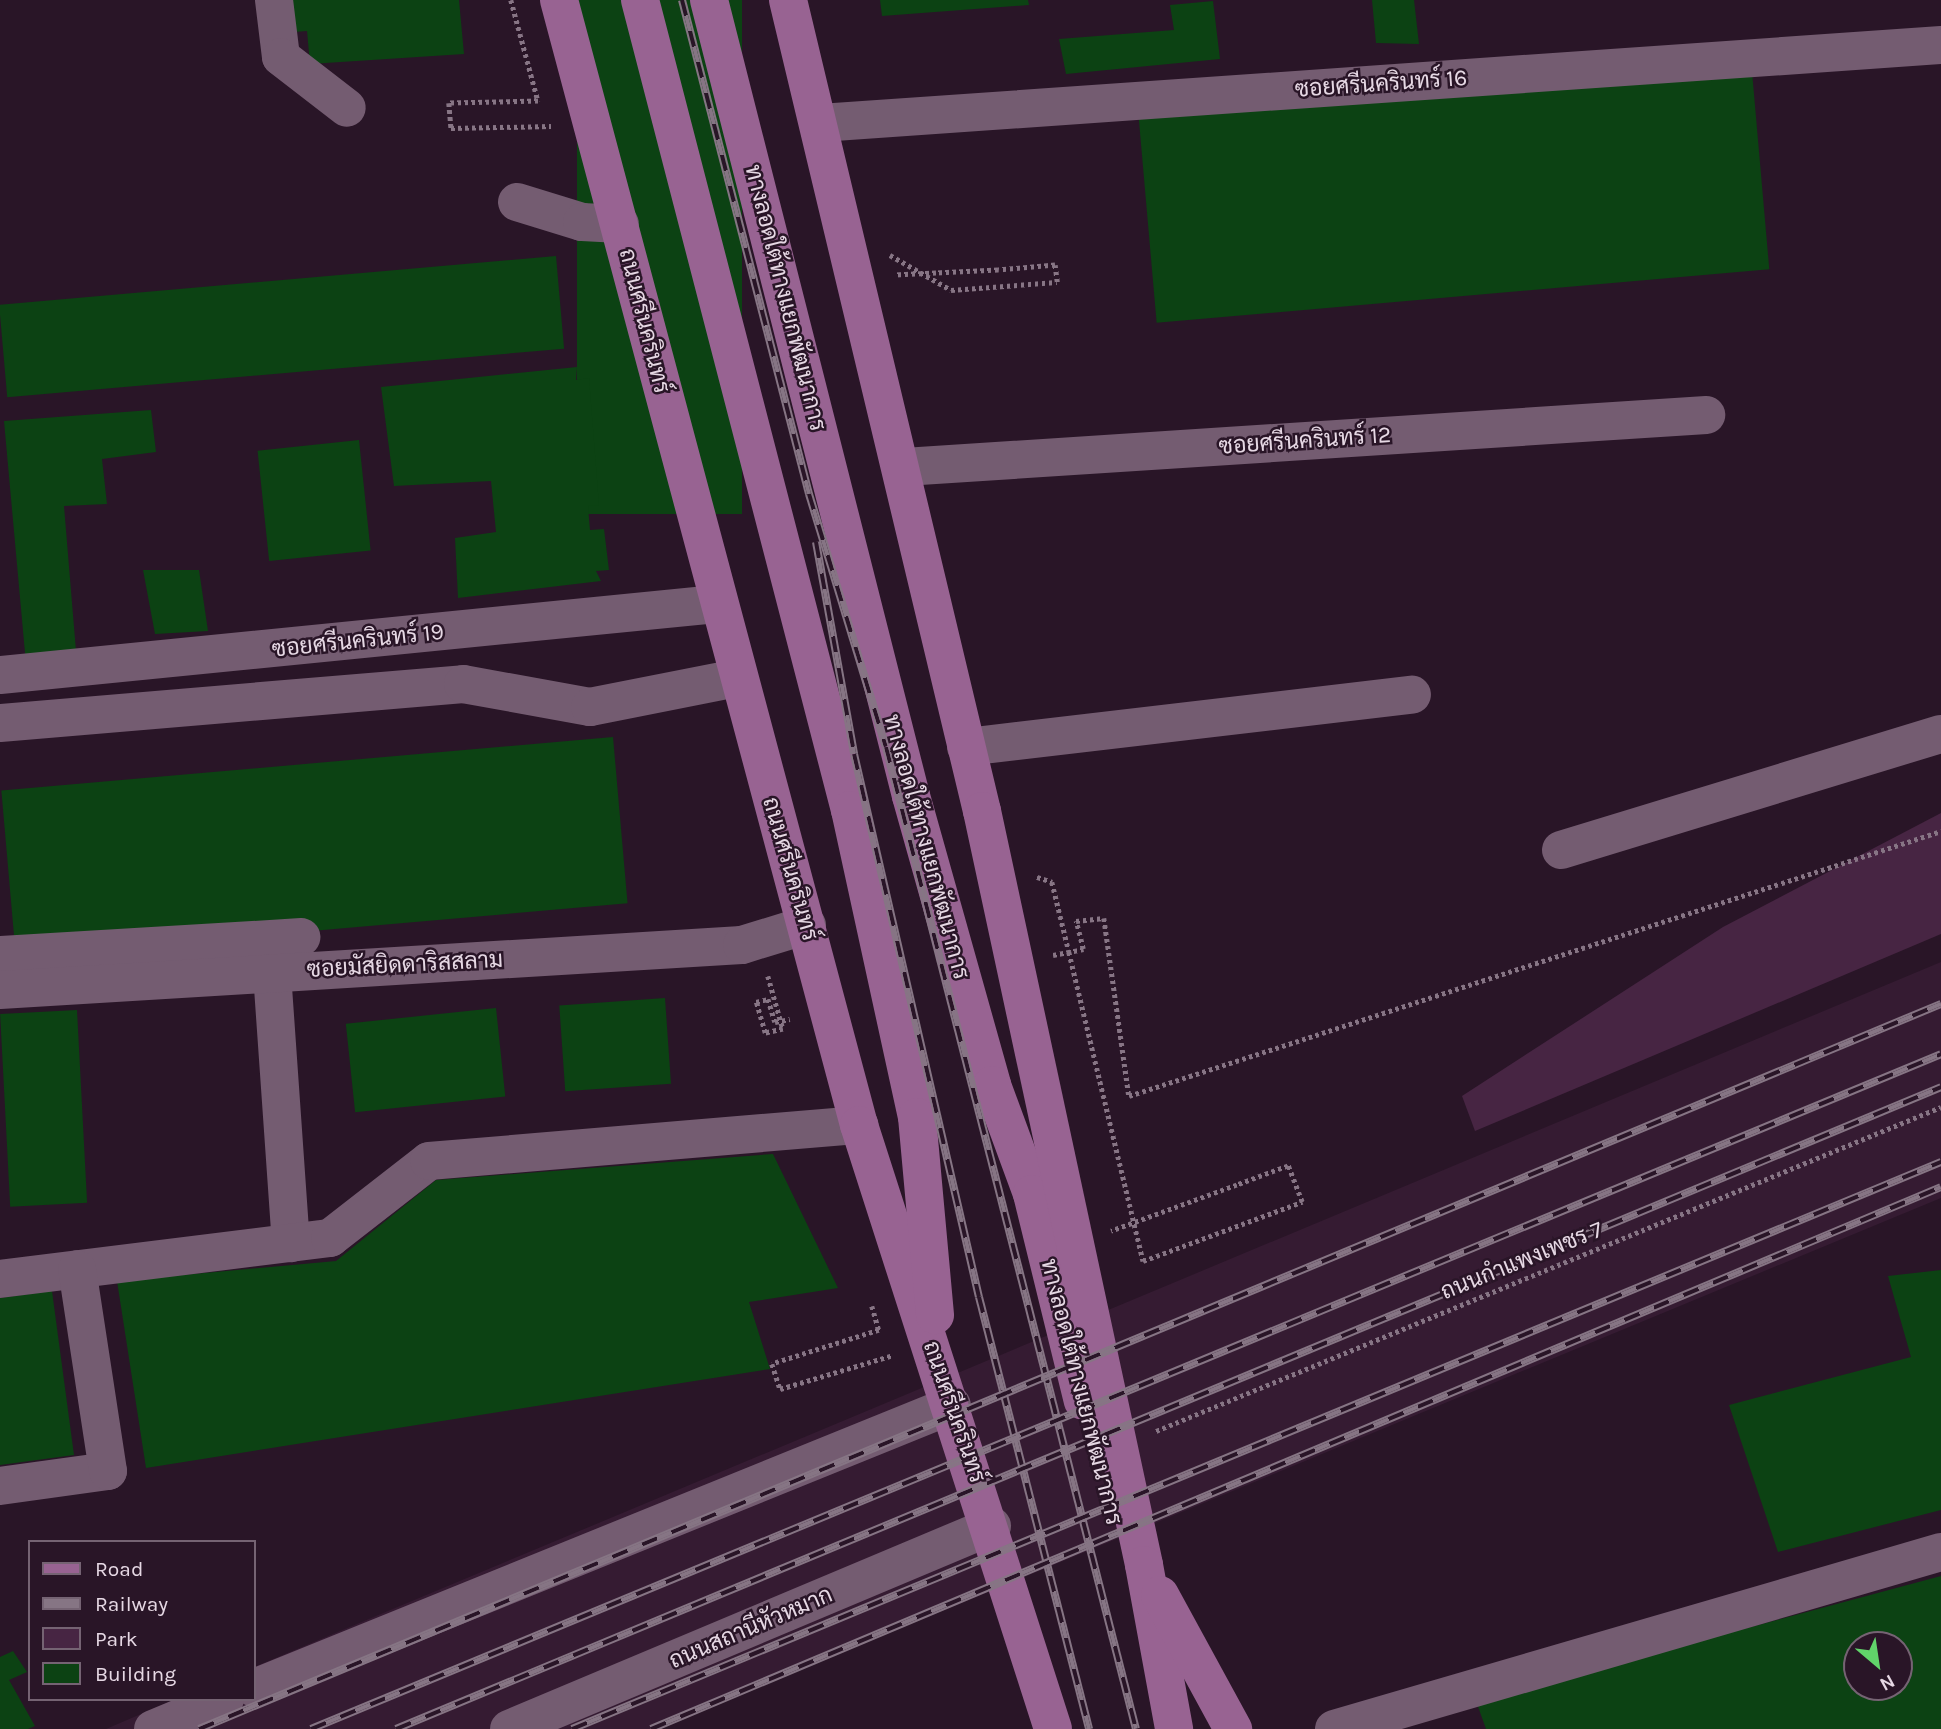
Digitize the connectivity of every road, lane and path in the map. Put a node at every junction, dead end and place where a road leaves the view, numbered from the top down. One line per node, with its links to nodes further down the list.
1 (274, 0): 8 (street)
2 (510, 0): 10 (path)
3 (559, 0): 12 (main road, ถนนศรีนครินทร์)
4 (640, 0): 42 (main road)
5 (709, 0): 51 (main road, ทางลอดใต้ทางแยกพัฒนาการ)
6 (788, 0): 9 (main road)
7 (1941, 45): 9 (street, ซอยศรีนครินทร์ 16)
8 (347, 108)
9 (820, 123): 13 (main road)
10 (512, 127)
11 (517, 202): 12 (street)
12 (620, 224): 17 (main road, ถนนศรีนครินทร์)
13 (858, 276): 14 (path); 16 (main road)
14 (951, 290)
15 (1706, 415): 16 (street, ซอยศรีนครินทร์ 12)
16 (904, 467): 23 (main road)
17 (716, 604): 18 (street, ซอยศรีนครินทร์ 19); 19 (main road, ถนนศรีนครินทร์)
18 (0, 675)
19 (736, 678): 21 (street); 26 (main road, ถนนศรีนครินทร์)
20 (1412, 695): 23 (street)
21 (0, 723)
22 (1941, 734): 25 (street)
23 (967, 747): 37 (main road)
24 (1941, 831): 29 (path)
25 (1561, 850)
26 (807, 925): 28 (street, ซอยมัสยิดดาริสสลาม); 35 (main road, ถนนศรีนครินทร์)
27 (300, 937): 30 (street)
28 (759, 942): 31 (street, ซอยมัสยิดดาริสสลาม); 33 (path)
29 (1083, 948)
30 (0, 955)
31 (272, 973): 32 (street, ซอยมัสยิดดาริสสลาม); 36 (street)
32 (0, 990)
33 (775, 1022)
34 (1941, 1107): 44 (path, ถนนกำแพงเพชร 7)
35 (859, 1125): 36 (street); 42 (main road, ถนนศรีนครินทร์)
36 (291, 1243): 39 (street)
37 (1077, 1243): 38 (path); 44 (main road)
38 (1143, 1261)
39 (77, 1269): 40 (street); 45 (street)
40 (0, 1279)
41 (879, 1330): 42 (path)
42 (934, 1356): 43 (main road, ถนนศรีนครินทร์)
43 (952, 1405): 46 (main road, ถนนศรีนครินทร์); 50 (street)
44 (1116, 1447): 48 (main road)
45 (0, 1486)
46 (992, 1526): 49 (main road, ถนนศรีนครินทร์); 54 (street, ถนนสถานีหัวหมาก)
47 (1941, 1552): 59 (street)
48 (1144, 1565): 51 (main road); 58 (main road)
49 (1018, 1608): 55 (main road); 56 (main road, ถนนศรีนครินทร์)
50 (256, 1687)
51 (1162, 1689): 57 (main road)
52 (220, 1701): 53 (street)
53 (153, 1729)
54 (509, 1729)
55 (1034, 1729)
56 (1053, 1729)
57 (1174, 1729)
58 (1233, 1729)
59 (1334, 1729)

